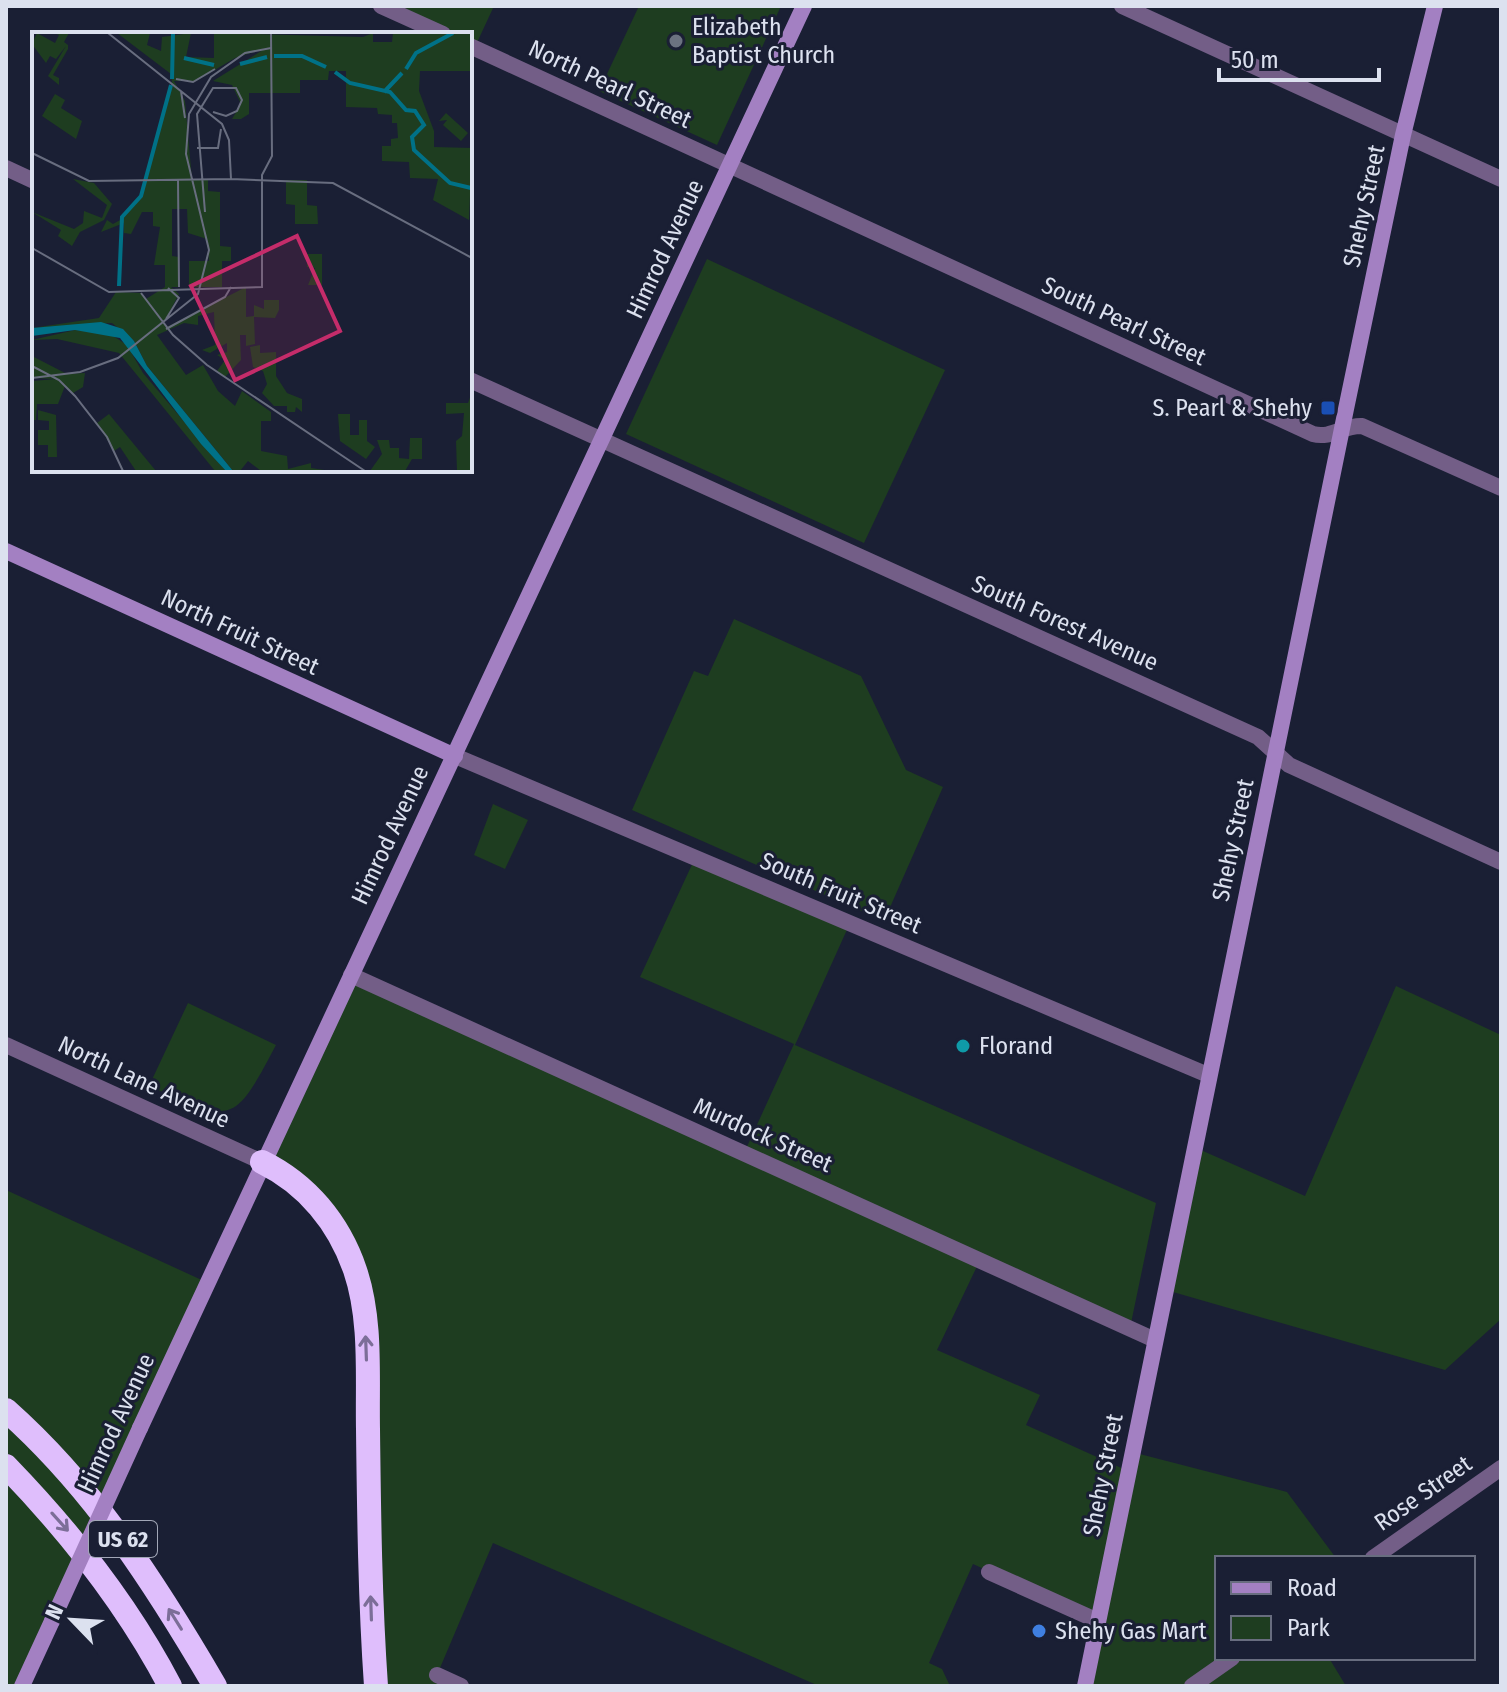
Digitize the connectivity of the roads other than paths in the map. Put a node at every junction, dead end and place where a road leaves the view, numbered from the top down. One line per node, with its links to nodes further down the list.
1 (381, 6): 5 (street)
2 (804, 6): 8 (street, Himrod Avenue)
3 (1122, 6): 7 (street)
4 (1435, 6): 7 (street, Shehy Street)
5 (439, 32)
6 (472, 47): 8 (street, North Pearl Street)
7 (1403, 135): 10 (street); 13 (street, Shehy Street)
8 (730, 166): 13 (street, South Pearl Street); 14 (street, Himrod Avenue)
9 (6, 168): 11 (street)
10 (1501, 179)
11 (32, 180)
12 (472, 381): 14 (street, South Forest Avenue)
13 (1342, 429): 15 (street, South Pearl Street); 17 (street, Shehy Street)
14 (603, 440): 17 (street, South Forest Avenue); 18 (street, Himrod Avenue)
15 (1501, 488)
16 (6, 551): 18 (street, North Fruit Street)
17 (1276, 752): 19 (street, South Forest Avenue); 22 (street, Shehy Street)
18 (455, 756): 20 (street, Himrod Avenue); 22 (street, South Fruit Street)
19 (1501, 862)
20 (351, 975): 23 (street, Himrod Avenue); 24 (street, Murdock Street)
21 (6, 1045): 23 (street, North Lane Avenue)
22 (1208, 1075): 24 (street, Shehy Street)
23 (262, 1162): 33 (street, Himrod Avenue, bridge); 36 (highway, one-way to 23)
24 (1155, 1340): 30 (street, Shehy Street)
25 (6, 1410): 35 (highway, US 62, one-way to 25)
26 (6, 1466): 34 (highway, US 62, one-way to 34)
27 (1501, 1468): 28 (street, Rose Street)
28 (1376, 1556)
29 (989, 1572): 30 (street)
30 (1098, 1621): 38 (street, Shehy Street)
31 (1229, 1660): 39 (street)
32 (437, 1675): 37 (street)
33 (22, 1686)
34 (170, 1686)
35 (215, 1686)
36 (376, 1686)
37 (461, 1686)
38 (1085, 1686)
39 (1192, 1686)

